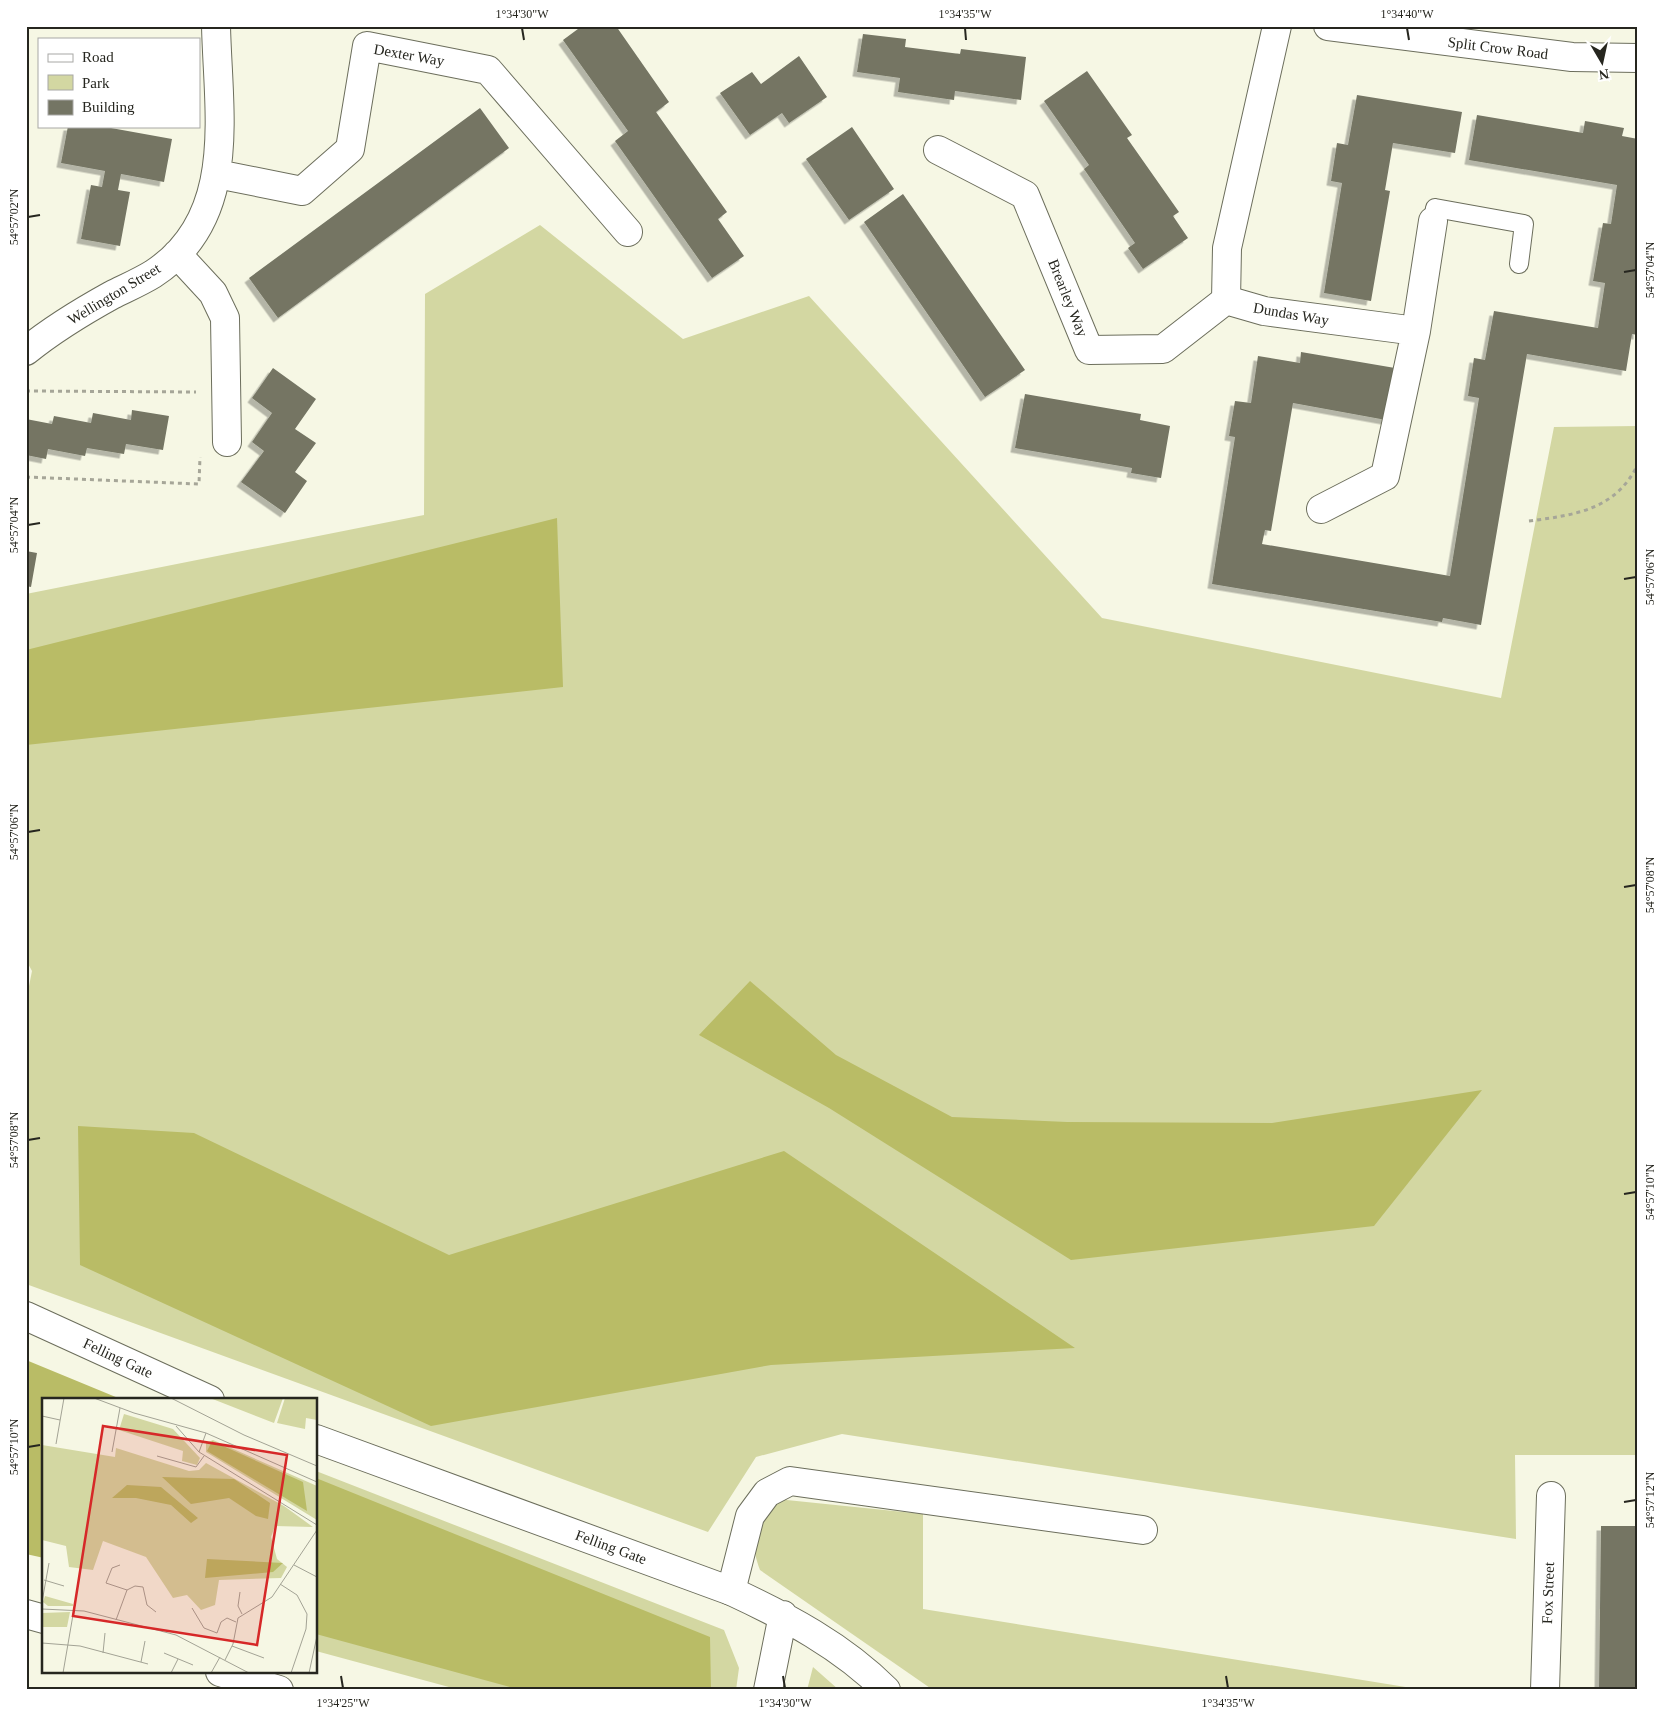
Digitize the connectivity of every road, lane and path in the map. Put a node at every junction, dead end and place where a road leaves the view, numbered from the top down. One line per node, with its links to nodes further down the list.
1 (216, 26): 6 (street, Wellington Street)
2 (1277, 26): 11 (street)
3 (1328, 26): 4 (street, Split Crow Road)
4 (1638, 58)
5 (938, 150): 11 (street, Brearley Way)
6 (217, 174): 8 (street, Dexter Way); 9 (street, Wellington Street)
7 (1433, 221): 10 (lane); 12 (street)
8 (628, 232)
9 (177, 254): 13 (street, Wellington Street); 15 (street)
10 (1519, 264)
11 (1226, 300): 12 (street, Dundas Way)
12 (1416, 331): 20 (street)
13 (26, 350)
14 (26, 391): 15 (path)
15 (226, 392): 16 (street)
16 (227, 442)
17 (200, 447): 19 (path)
18 (1638, 464): 21 (path)
19 (26, 477)
20 (1321, 509)
21 (1529, 522)
22 (26, 1316): 23 (street, Felling Gate)
23 (206, 1398)
24 (318, 1440): 27 (street, Felling Gate)
25 (1551, 1496): 35 (street, Fox Street)
26 (1143, 1530): 27 (street)
27 (730, 1591): 29 (street, Felling Gate)
28 (26, 1614): 30 (street)
29 (783, 1615): 33 (street); 34 (street, Felling Gate)
30 (42, 1618)
31 (226, 1674): 32 (street)
32 (278, 1690)
33 (768, 1690)
34 (886, 1690)
35 (1545, 1690)

